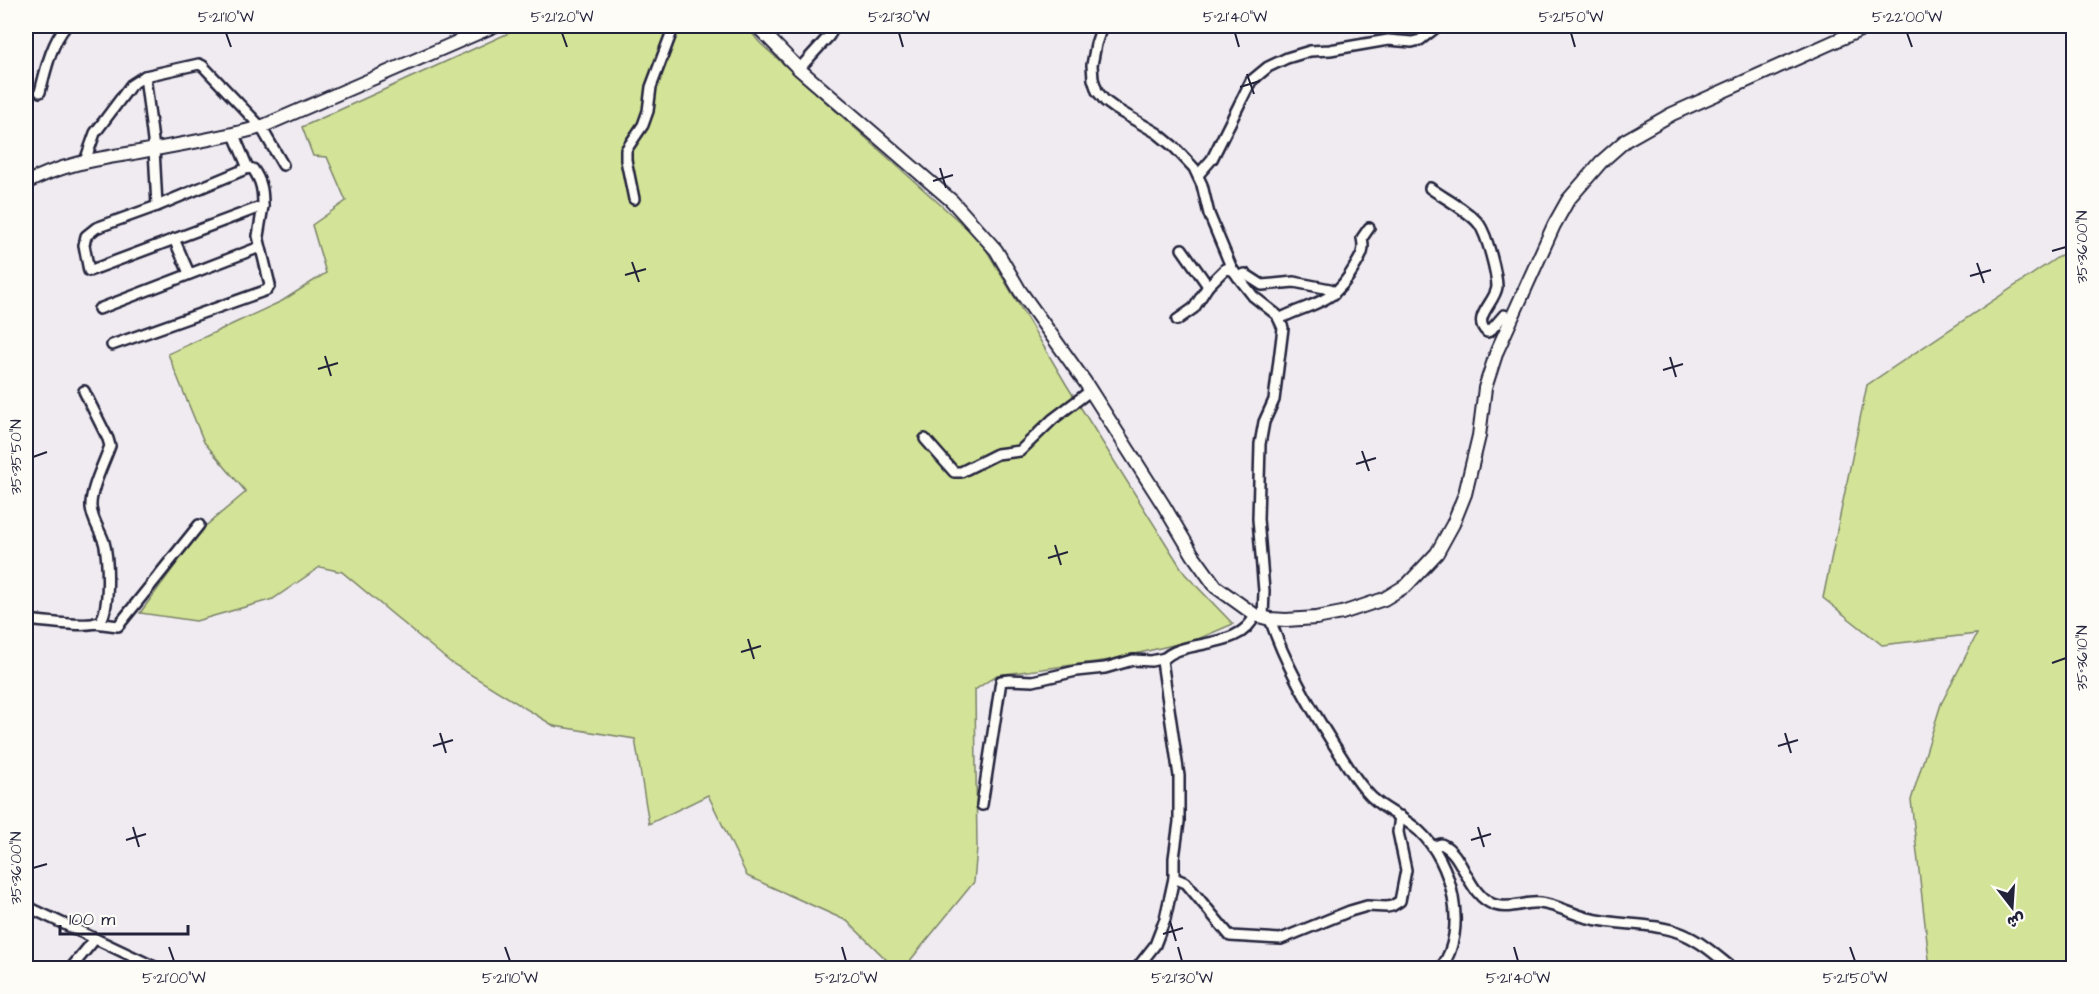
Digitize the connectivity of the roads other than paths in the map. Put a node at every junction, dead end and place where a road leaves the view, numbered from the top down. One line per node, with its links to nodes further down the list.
1 (66, 26): 11 (street)
2 (494, 26): 12 (street)
3 (674, 26): 21 (street)
4 (757, 26): 9 (street)
5 (835, 26): 9 (street)
6 (1102, 26): 18 (street)
7 (1438, 26): 18 (street)
8 (1869, 26): 33 (street)
9 (799, 69): 38 (street)
10 (146, 76): 12 (street); 14 (street); 15 (street)
11 (40, 92)
12 (261, 127): 13 (street); 16 (street)
13 (234, 135): 14 (street); 17 (street)
14 (154, 149): 15 (street); 22 (street)
15 (85, 161): 19 (street)
16 (283, 165)
17 (248, 168): 22 (street); 23 (street)
18 (1198, 175): 29 (street)
19 (26, 183)
20 (1430, 188): 33 (street)
21 (634, 199)
22 (158, 206): 25 (street)
23 (263, 206): 25 (street); 26 (street)
24 (1369, 228): 31 (street)
25 (174, 239): 28 (street)
26 (260, 247): 28 (street); 36 (street)
27 (1182, 249): 30 (street)
28 (189, 273): 32 (street)
29 (1235, 274): 30 (street); 31 (street); 34 (street)
30 (1208, 286): 35 (street)
31 (1334, 294): 34 (street)
32 (99, 309)
33 (1512, 318): 41 (street)
34 (1279, 319): 41 (street)
35 (1177, 320)
36 (112, 345)
37 (84, 391): 43 (street)
38 (1090, 391): 39 (street); 41 (street)
39 (925, 439)
40 (199, 525): 43 (street)
41 (1263, 617): 44 (street); 46 (street)
42 (26, 620): 43 (street)
43 (95, 623)
44 (1164, 658): 45 (street); 48 (street)
45 (982, 805)
46 (1400, 816): 47 (street); 48 (street)
47 (1434, 846): 54 (street); 55 (street)
48 (1174, 878): 53 (street)
49 (26, 906): 50 (street)
50 (94, 939): 51 (street); 52 (street)
51 (71, 969)
52 (157, 969)
53 (1137, 969)
54 (1441, 969)
55 (1732, 969)

